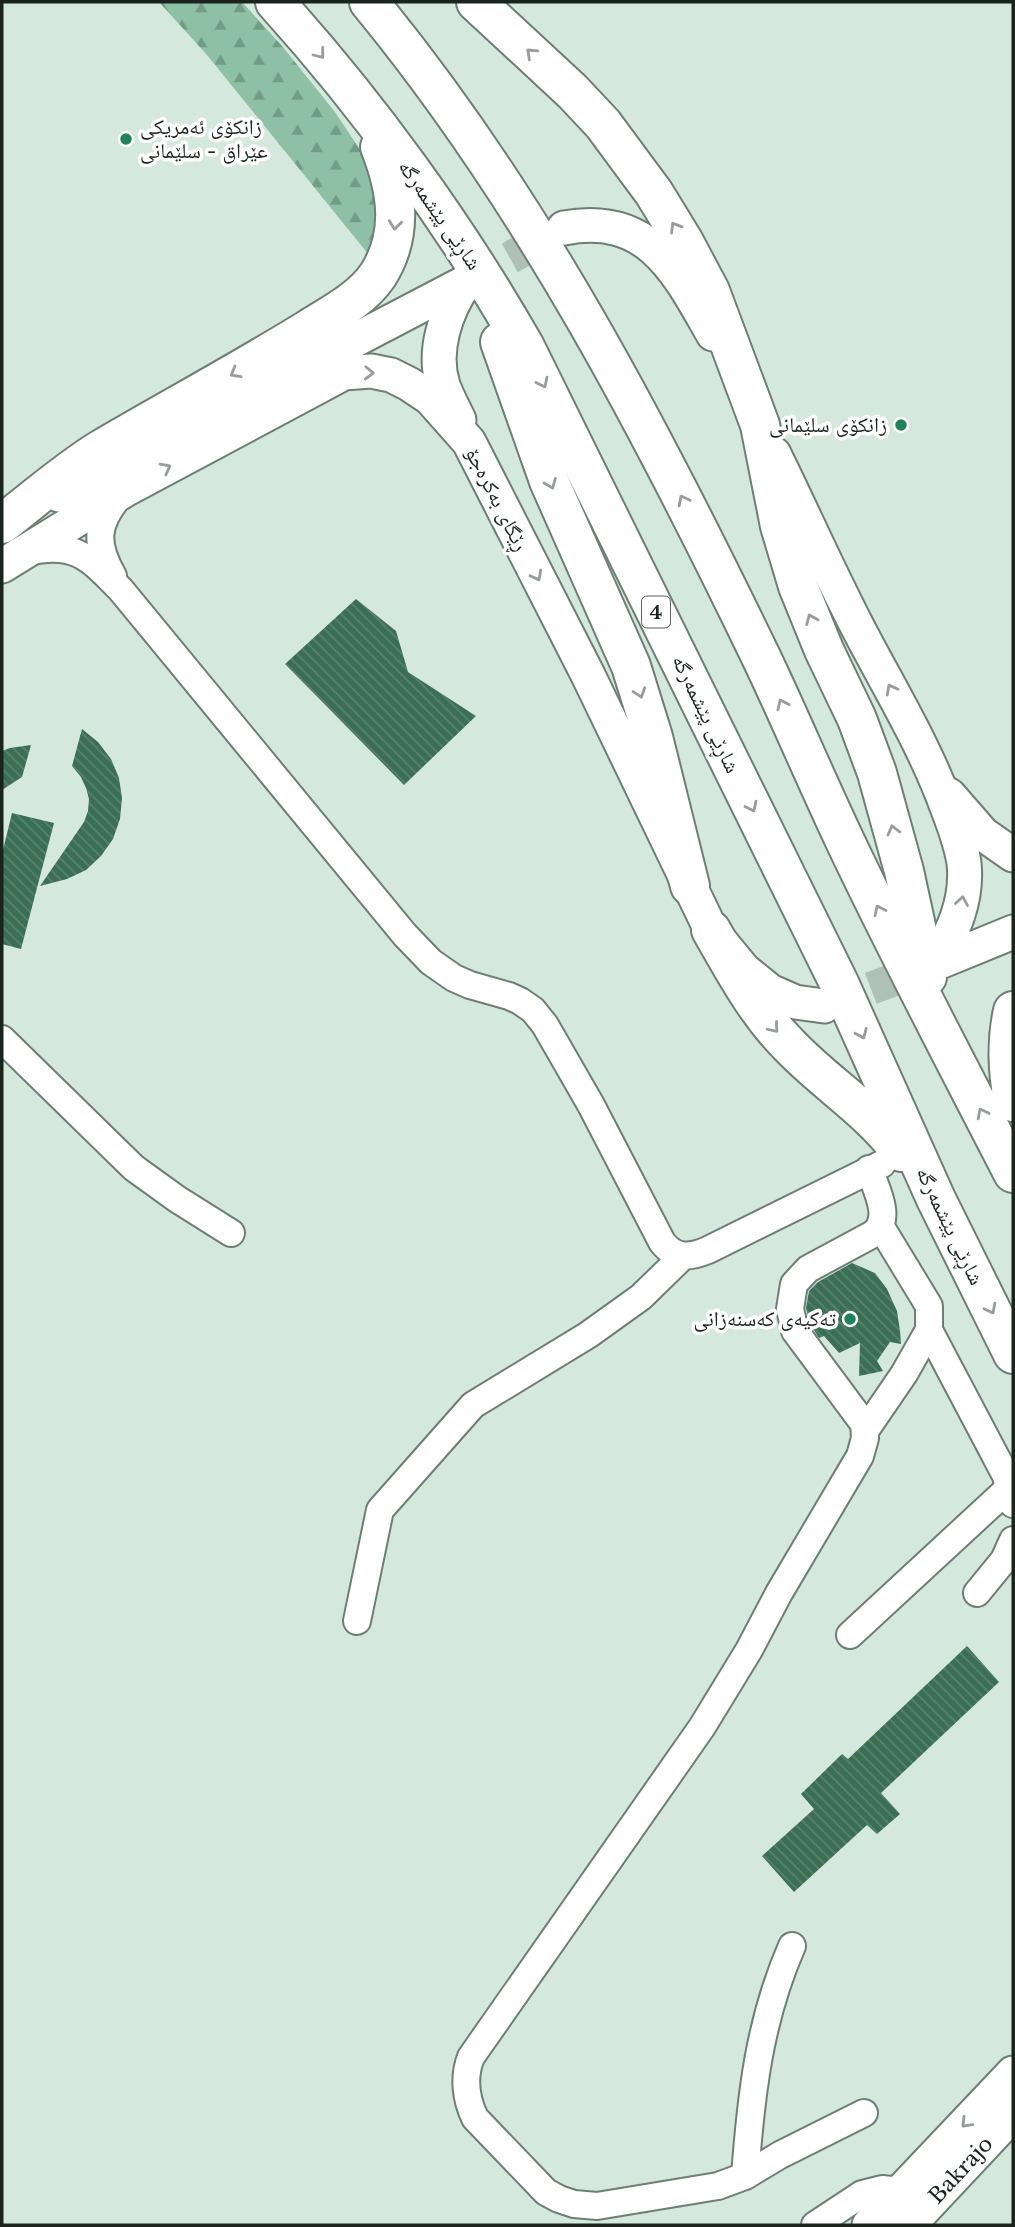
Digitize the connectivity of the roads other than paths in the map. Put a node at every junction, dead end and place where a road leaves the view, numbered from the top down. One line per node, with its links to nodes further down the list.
1 (275, 2): 6 (highway, شاڕێی پێشمەرگە / 4, one-way to 6)
2 (369, 2): 5 (highway)
3 (382, 2): 5 (highway)
4 (476, 2): 9 (highway, one-way to 4)
5 (402, 42): 22 (highway, one-way to 5)
6 (366, 113): 7 (highway, شاڕێی پێشمەرگە / 4); 12 (highway, one-way to 12)
7 (429, 196): 16 (highway, one-way to 16); 25 (highway, شاڕێی پێشمەرگە / 4, one-way to 25)
8 (564, 228): 9 (main road)
9 (760, 425): 14 (main road, one-way to 9); 22 (highway, one-way to 9)
10 (469, 442): 11 (main road, ڕێگای بەکرەجۆ, one-way to 10); 12 (main road); 16 (main road, ڕێگای بەکرەجۆ, one-way to 16)
11 (125, 490): 12 (main road, ڕێگای بەکرەجۆ); 13 (street)
12 (7, 542): 13 (street)
13 (121, 590): 28 (street)
14 (939, 783): 15 (main road); 18 (main road, one-way to 14)
15 (1013, 855)
16 (690, 886): 17 (main road, ڕێگای بەکرەجۆ)
17 (711, 930): 19 (main road, ڕێگای بەکرەجۆ); 25 (highway, one-way to 25)
18 (1013, 932)
19 (824, 1006)
20 (1013, 1011): 23 (highway)
21 (2, 1039): 27 (street)
22 (944, 1040): 24 (highway, one-way to 22)
23 (1013, 1102)
24 (1013, 1174)
25 (936, 1199): 30 (highway, شاڕێی پێشمەرگە / 4, one-way to 30)
26 (881, 1227): 28 (street); 29 (street); 31 (street)
27 (231, 1233)
28 (682, 1256): 35 (street)
29 (929, 1330): 31 (street); 32 (street)
30 (1013, 1354)
31 (865, 1431): 41 (street)
32 (1011, 1496): 36 (street)
33 (1013, 1540): 34 (street)
34 (977, 1593)
35 (356, 1621)
36 (850, 1635)
37 (792, 1946): 41 (street)
38 (1013, 2073): 42 (main road, one-way to 42)
39 (864, 2113): 41 (street)
40 (1013, 2114): 45 (main road, Bakrajo)
41 (745, 2176)
42 (901, 2191): 43 (street); 44 (main road)
43 (815, 2225)
44 (869, 2225)
45 (909, 2225)

